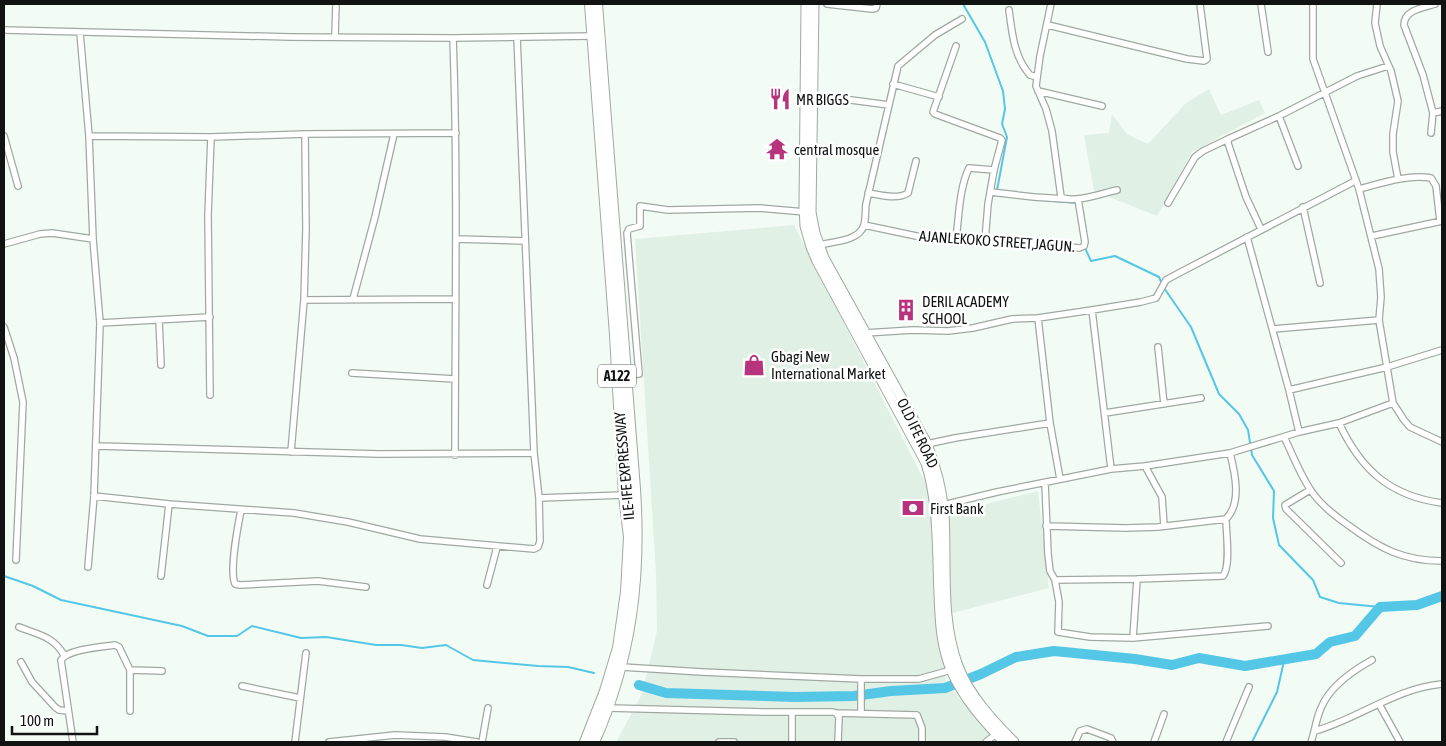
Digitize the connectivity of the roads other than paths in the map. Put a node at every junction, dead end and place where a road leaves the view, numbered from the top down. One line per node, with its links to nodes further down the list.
1 (336, 4): 20 (street)
2 (590, 4): 19 (highway, ILE-IFE EXPRESSWAY / A122)
3 (597, 4): 92 (highway, ILE-IFE EXPRESSWAY / A122)
4 (806, 4): 24 (main road, OLD IFE ROAD)
5 (814, 4): 24 (main road, OLD IFE ROAD)
6 (826, 4): 7 (street)
7 (877, 4)
8 (1051, 4): 16 (street)
9 (1200, 4): 16 (street)
10 (1261, 4): 25 (street)
11 (1313, 4): 30 (street)
12 (1377, 4): 26 (street)
13 (1434, 4): 36 (street)
14 (1009, 10): 27 (street)
15 (962, 19): 28 (street)
16 (1048, 24): 27 (street)
17 (4, 30): 18 (street)
18 (80, 33): 20 (street); 43 (street)
19 (592, 36): 21 (street); 118 (highway, ILE-IFE EXPRESSWAY / A122)
20 (334, 37): 22 (street)
21 (517, 37): 22 (street); 70 (street)
22 (453, 38): 38 (street)
23 (956, 46): 32 (street)
24 (810, 49): 31 (main road, OLD IFE ROAD); 61 (main road, OLD IFE ROAD)
25 (1268, 52)
26 (1388, 66): 30 (street); 49 (street)
27 (1037, 77): 29 (street)
28 (893, 84): 32 (street); 33 (street)
29 (1038, 91): 34 (street); 57 (street)
30 (1324, 91): 37 (street); 50 (street)
31 (813, 95): 33 (street); 73 (main road, OLD IFE ROAD)
32 (938, 97): 48 (street)
33 (889, 105): 56 (street)
34 (1102, 106)
35 (1442, 111): 36 (street)
36 (1433, 113): 39 (street)
37 (1279, 116): 45 (street); 47 (street)
38 (456, 133): 41 (street); 68 (street)
39 (1431, 133)
40 (305, 134): 41 (street); 44 (street); 77 (street)
41 (394, 134): 75 (street)
42 (4, 136): 52 (street)
43 (89, 136): 44 (street); 67 (street)
44 (211, 137): 79 (street)
45 (1228, 139): 59 (street); 64 (street)
46 (916, 161): 56 (street)
47 (1298, 166)
48 (994, 170): 55 (street); 69 (street)
49 (1398, 180): 51 (street); 53 (street)
50 (1355, 181): 53 (street); 60 (street)
51 (1439, 184): 62 (street)
52 (18, 186)
53 (1359, 189): 65 (street)
54 (1117, 190): 58 (street)
55 (991, 192): 57 (street); 71 (street)
56 (868, 193): 63 (street)
57 (1065, 199): 58 (street)
58 (1078, 199): 71 (street, AJANLEKOKO STREET,JAGUN.)
59 (1168, 203)
60 (1304, 207): 64 (street); 74 (street)
61 (805, 212): 92 (street); 94 (main road, OLD IFE ROAD)
62 (1441, 221): 65 (street)
63 (864, 226): 69 (street, AJANLEKOKO STREET,JAGUN.); 73 (street)
64 (1261, 229): 66 (street)
65 (1372, 236): 82 (street)
66 (1247, 237): 78 (street); 85 (street)
67 (93, 239): 72 (street); 83 (street)
68 (457, 239): 70 (street); 76 (street)
69 (956, 239): 71 (street, AJANLEKOKO STREET,JAGUN.)
70 (525, 241): 109 (street)
71 (985, 241)
72 (4, 244)
73 (818, 245): 86 (main road, OLD IFE ROAD)
74 (1320, 283)
75 (353, 299): 76 (street); 77 (street)
76 (455, 299): 93 (street)
77 (304, 300): 108 (street)
78 (1092, 310): 80 (street); 100 (street)
79 (210, 317): 81 (street); 96 (street)
80 (1038, 318): 86 (street); 101 (street)
81 (160, 320): 83 (street); 89 (street)
82 (1380, 320): 85 (street); 90 (street)
83 (100, 323): 107 (street)
84 (4, 327): 128 (street)
85 (1273, 329): 95 (street)
86 (866, 333): 94 (main road, OLD IFE ROAD)
87 (1158, 347): 99 (street)
88 (1442, 350): 90 (street)
89 (161, 365)
90 (1387, 367): 95 (street); 98 (street)
91 (352, 373): 93 (street)
92 (626, 375): 145 (highway, ILE-IFE EXPRESSWAY / A122)
93 (455, 379): 111 (street)
94 (891, 387): 106 (main road, OLD IFE ROAD); 139 (main road, OLD IFE ROAD)
95 (1289, 390): 103 (street)
96 (210, 395)
97 (1201, 398): 99 (street)
98 (1393, 403): 102 (street); 105 (street)
99 (1164, 404): 100 (street)
100 (1105, 413): 113 (street)
101 (1050, 423): 106 (street); 114 (street)
102 (1339, 423): 103 (street); 120 (street)
103 (1299, 432): 104 (street)
104 (1284, 437): 110 (street); 116 (street)
105 (1442, 442)
106 (927, 444): 122 (main road, OLD IFE ROAD)
107 (96, 446): 108 (street); 117 (street)
108 (291, 452): 111 (street)
109 (534, 453): 111 (street); 119 (street)
110 (1230, 453): 112 (street); 124 (street)
111 (455, 455)
112 (1145, 466): 113 (street); 126 (street)
113 (1111, 469): 114 (street)
114 (1060, 479): 115 (street)
115 (1045, 483): 122 (street); 125 (street)
116 (1310, 490): 129 (street); 130 (street)
117 (94, 496): 121 (street); 131 (street)
118 (624, 496): 119 (street); 173 (highway, ILE-IFE EXPRESSWAY / A122)
119 (539, 498): 127 (street)
120 (1442, 503)
121 (169, 504): 123 (street); 132 (street)
122 (943, 505): 139 (main road, OLD IFE ROAD)
123 (241, 510): 127 (street); 136 (street)
124 (1226, 520): 126 (street); 134 (street)
125 (1046, 526): 126 (street); 133 (street)
126 (1164, 526)
127 (497, 547): 135 (street)
128 (16, 560)
129 (1442, 561)
130 (1341, 563)
131 (88, 567)
132 (161, 576)
133 (1055, 580): 134 (street); 140 (street)
134 (1137, 580): 140 (street)
135 (487, 585)
136 (366, 587)
137 (1268, 626): 140 (street)
138 (20, 627): 142 (street)
139 (945, 634): 147 (main road, OLD IFE ROAD); 150 (main road, OLD IFE ROAD)
140 (1133, 638)
141 (306, 653): 154 (street)
142 (64, 656): 146 (street); 158 (street)
143 (1372, 660): 164 (street)
144 (21, 662): 158 (street)
145 (622, 667): 149 (street); 157 (highway, ILE-IFE EXPRESSWAY / A122)
146 (130, 670): 148 (street); 159 (street)
147 (951, 670): 149 (street); 150 (main road, OLD IFE ROAD)
148 (162, 671)
149 (861, 680): 161 (street)
150 (962, 684): 165 (main road, OLD IFE ROAD); 182 (main road, OLD IFE ROAD)
151 (1442, 684): 155 (street)
152 (242, 686): 154 (street)
153 (1249, 687): 186 (street)
154 (300, 698): 169 (street)
155 (1379, 704): 164 (street); 188 (street)
156 (488, 708): 172 (street)
157 (608, 708): 160 (street); 174 (highway, ILE-IFE EXPRESSWAY / A122)
158 (68, 711): 168 (street)
159 (130, 711)
160 (792, 712): 162 (street); 177 (street)
161 (861, 712): 162 (street); 179 (street)
162 (836, 713): 178 (street)
163 (1164, 714): 185 (street)
164 (1315, 731): 187 (street)
165 (996, 734): 180 (street); 181 (main road, OLD IFE ROAD)
166 (369, 740): 167 (street); 170 (street)
167 (444, 740): 171 (street)
168 (72, 742)
169 (295, 742)
170 (329, 742)
171 (477, 742)
172 (482, 742)
173 (585, 742)
174 (594, 742)
175 (719, 742): 176 (street)
176 (734, 742)
177 (792, 742)
178 (839, 742)
179 (922, 742)
180 (984, 742)
181 (1004, 742)
182 (1014, 742)
183 (1074, 742): 184 (street)
184 (1113, 742)
185 (1154, 742)
186 (1226, 742)
187 (1311, 742)
188 (1400, 742)

